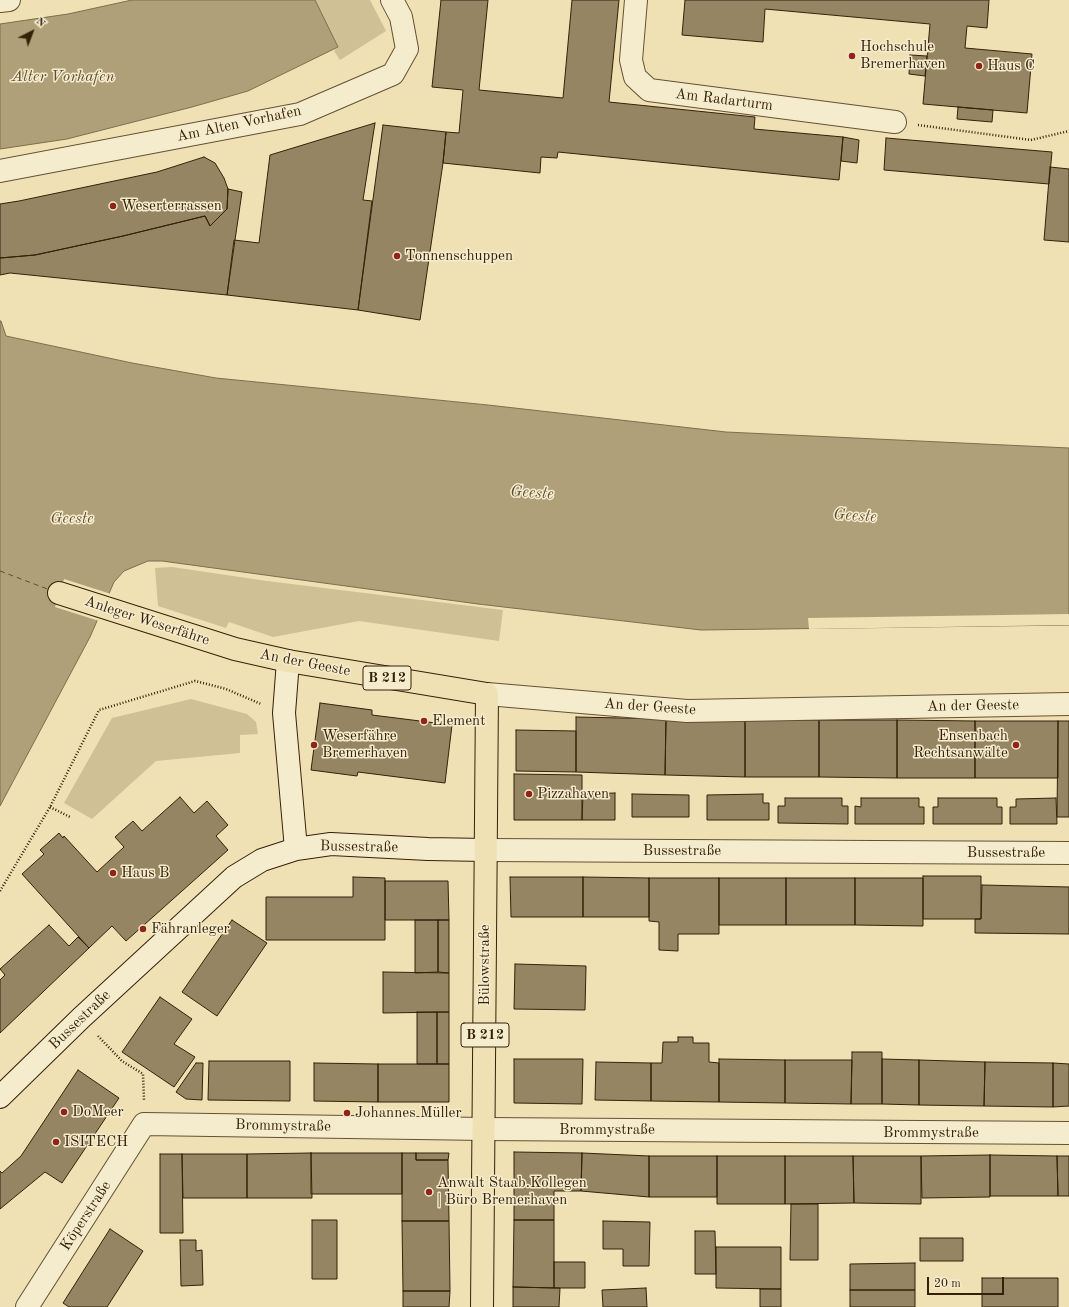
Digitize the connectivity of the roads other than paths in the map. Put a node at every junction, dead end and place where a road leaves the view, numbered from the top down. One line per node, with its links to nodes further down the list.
1 (9, 0): 4 (street)
2 (392, 0): 6 (street, Am Alten Vorhafen)
3 (636, 0): 5 (street, Am Radarturm)
4 (0, 2)
5 (895, 122)
6 (0, 171)
7 (59, 593): 8 (main road, Anleger Weserfähre / B 212)
8 (235, 649): 9 (main road, An der Geeste / B 212)
9 (288, 661): 10 (main road, An der Geeste / B 212); 12 (street)
10 (487, 694): 11 (street, An der Geeste); 13 (main road, Bülowstraße)
11 (1069, 704)
12 (296, 849): 13 (street, Bussestraße); 15 (street, Bussestraße)
13 (486, 850): 14 (street, Bussestraße); 17 (main road, Bülowstraße / B 212)
14 (1069, 853)
15 (0, 1097)
16 (144, 1124): 17 (street, Brommystraße); 19 (street, Köperstraße)
17 (484, 1129): 18 (street, Brommystraße); 20 (main road, Bülowstraße / B 212)
18 (1069, 1133)
19 (27, 1307)
20 (482, 1307)

